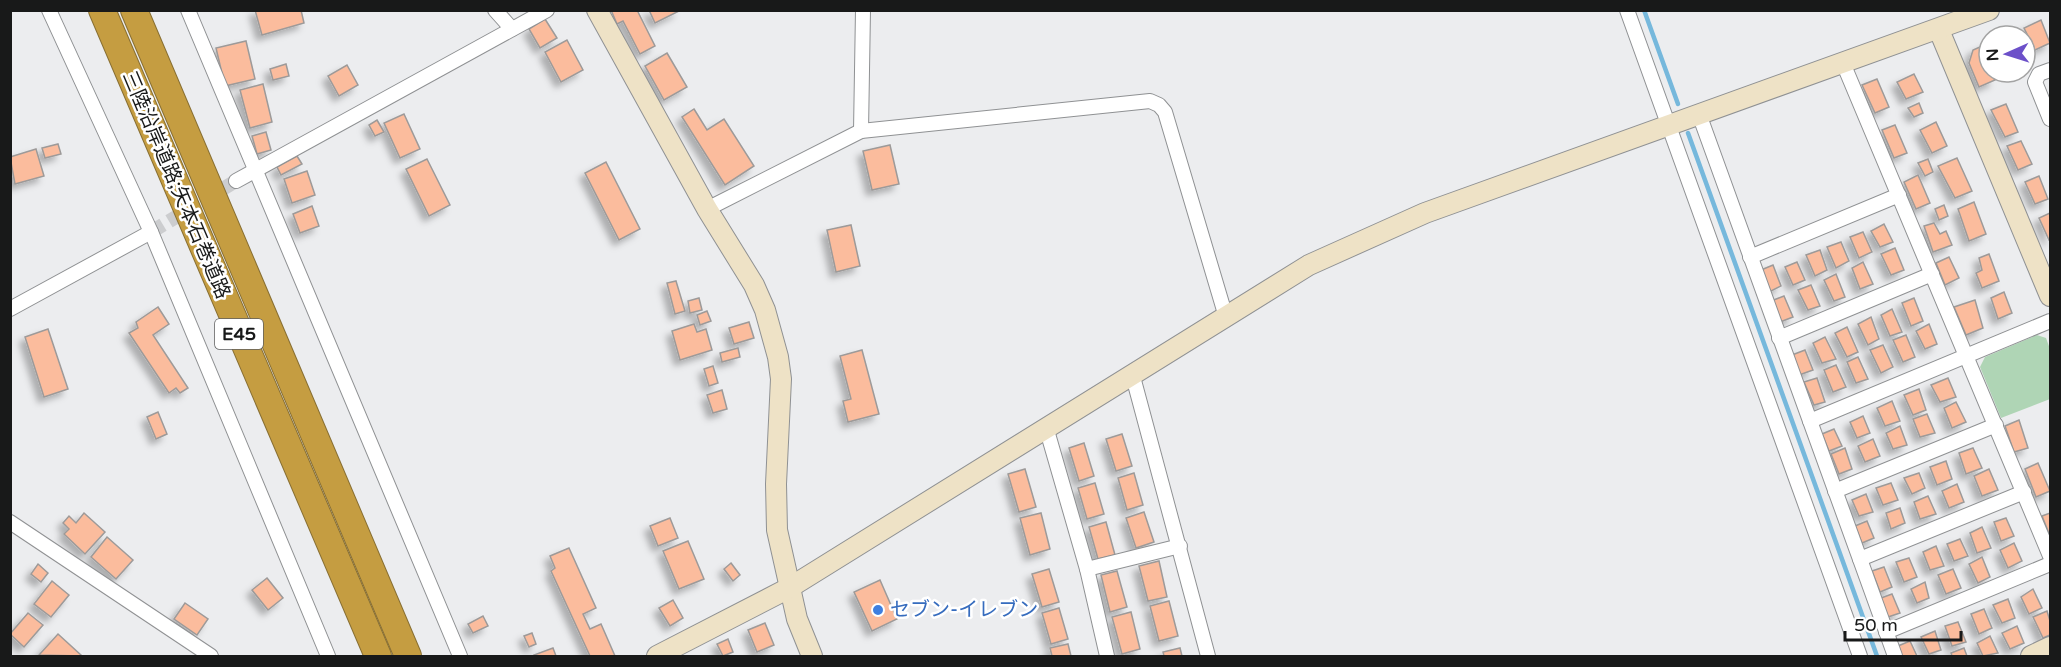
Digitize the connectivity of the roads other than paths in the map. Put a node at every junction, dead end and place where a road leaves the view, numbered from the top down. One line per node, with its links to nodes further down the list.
1 (49, 10): 23 (street)
2 (102, 10): 49 (highway, 三陸沿岸道路;矢本石巻道路 / E45)
3 (134, 10): 50 (highway, 三陸沿岸道路;矢本石巻道路 / E45)
4 (188, 10): 19 (street)
5 (495, 10): 11 (street)
6 (547, 10): 11 (street)
7 (597, 10): 22 (street)
8 (863, 10): 18 (street)
9 (1627, 10): 17 (street)
10 (1989, 10): 12 (street)
11 (512, 29): 19 (street)
12 (1939, 30): 13 (street); 26 (street)
13 (1843, 63): 15 (street); 21 (street)
14 (2050, 70): 16 (street)
15 (1699, 114): 17 (street); 24 (street)
16 (2050, 119)
17 (1669, 125): 28 (street); 56 (street)
18 (861, 131): 22 (street); 28 (street)
19 (257, 170): 20 (street); 51 (street)
20 (236, 181)
21 (1899, 195): 24 (street); 25 (street)
22 (707, 209): 44 (street)
23 (151, 232): 27 (street); 48 (street)
24 (1750, 257): 30 (street)
25 (1932, 274): 30 (street); 31 (street)
26 (2050, 296)
27 (10, 309)
28 (1226, 317): 32 (street)
29 (2050, 321): 31 (street)
30 (1779, 338): 33 (street)
31 (1967, 356): 33 (street); 34 (street)
32 (1132, 374): 35 (street); 39 (street)
33 (1809, 422): 36 (street)
34 (1996, 425): 36 (street); 37 (street)
35 (1046, 427): 43 (street); 44 (street)
36 (1835, 491): 41 (street)
37 (2024, 492): 40 (street); 41 (street)
38 (10, 522): 47 (street)
39 (1180, 546): 43 (street); 55 (street)
40 (2050, 556)
41 (1860, 559): 45 (street)
42 (2050, 564): 45 (street)
43 (1087, 569): 54 (street)
44 (789, 588): 52 (street); 53 (street)
45 (1886, 632): 57 (street)
46 (2050, 647): 58 (street)
47 (211, 657)
48 (328, 657)
49 (378, 657)
50 (408, 657)
51 (460, 657)
52 (657, 657)
53 (812, 657)
54 (1107, 657)
55 (1208, 657)
56 (1860, 657)
57 (1895, 657)
58 (2031, 657)

